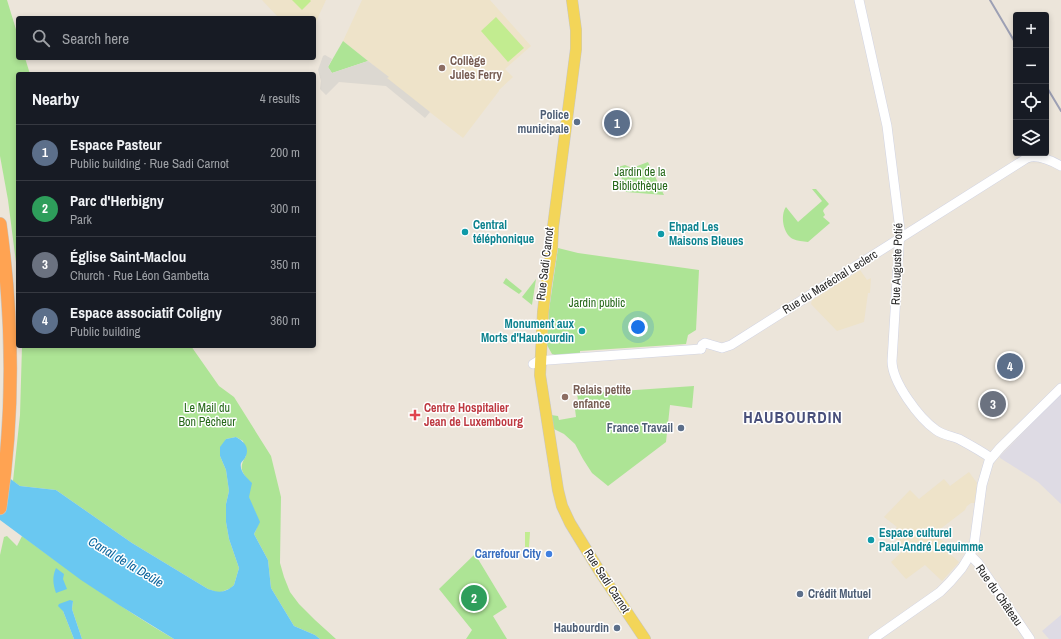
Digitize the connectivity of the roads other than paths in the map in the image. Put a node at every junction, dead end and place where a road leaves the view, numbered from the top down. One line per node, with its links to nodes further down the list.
1 (571, 0): 6 (main road, Rue Sadi Carnot)
2 (859, 0): 5 (street, Rue Auguste Potié)
3 (1061, 166): 5 (street, Rue du Maréchal Leclerc)
4 (0, 224): 9 (highway)
5 (900, 237): 6 (street, Rue du Maréchal Leclerc); 8 (street, Rue Auguste Potié)
6 (536, 362): 12 (main road, Rue Sadi Carnot)
7 (1061, 388): 8 (street)
8 (991, 458): 10 (street)
9 (0, 508)
10 (970, 555): 11 (street, Rue du Château); 13 (street)
11 (1028, 637)
12 (645, 639)
13 (873, 639)

